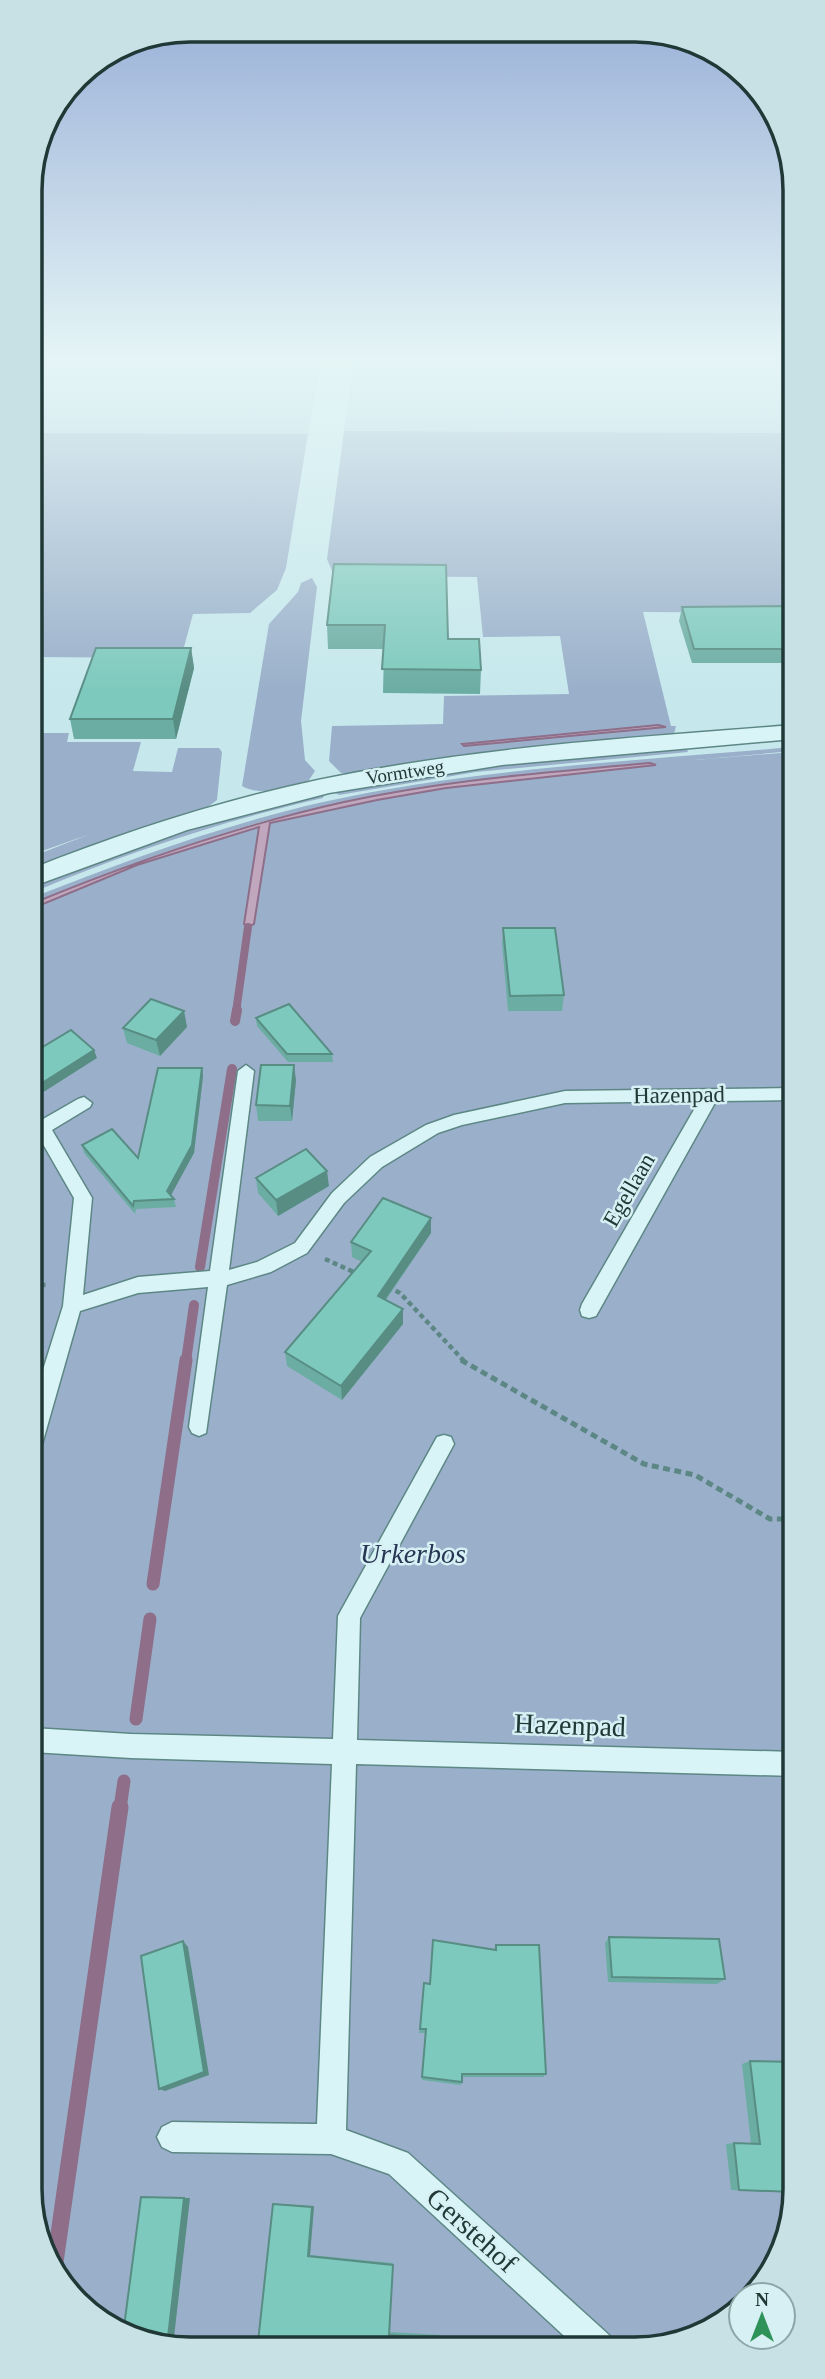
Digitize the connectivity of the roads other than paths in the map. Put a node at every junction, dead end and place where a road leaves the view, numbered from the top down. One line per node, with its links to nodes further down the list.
1 (783, 733): 2 (street, Vormtweg)
2 (42, 874)
3 (246, 1071): 9 (lane)
4 (783, 1094): 5 (lane, Hazenpad)
5 (711, 1095): 9 (lane, Hazenpad); 11 (lane, Egellaan)
6 (84, 1103): 7 (lane)
7 (42, 1127)
8 (42, 1138): 10 (lane)
9 (220, 1278): 10 (lane); 13 (lane)
10 (72, 1306): 12 (lane)
11 (589, 1310)
12 (42, 1394)
13 (199, 1427)
14 (444, 1444): 16 (lane)
15 (42, 1741): 16 (lane, Hazenpad)
16 (344, 1750): 17 (lane, Hazenpad); 19 (lane)
17 (783, 1764)
18 (172, 2137): 19 (lane, Gerstehof)
19 (331, 2139): 20 (lane, Gerstehof)
20 (588, 2337)

